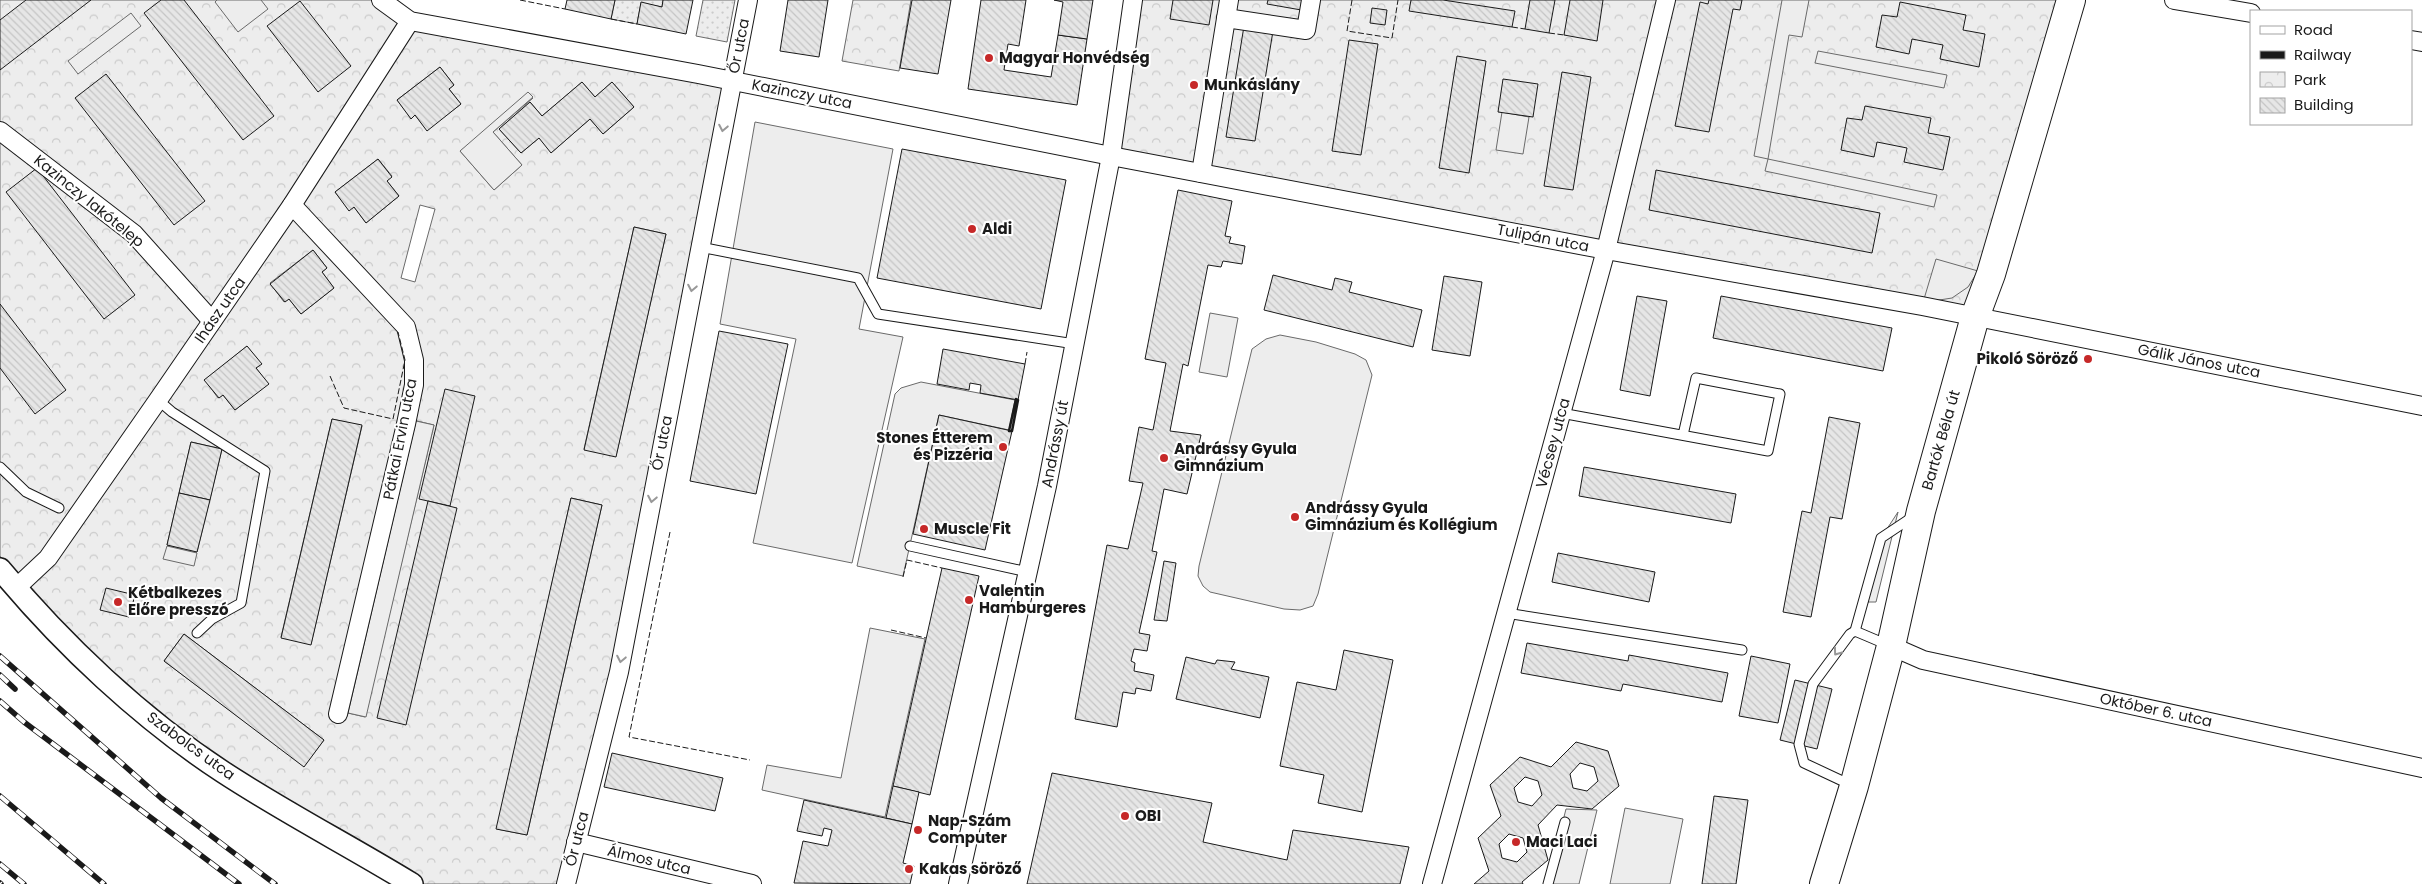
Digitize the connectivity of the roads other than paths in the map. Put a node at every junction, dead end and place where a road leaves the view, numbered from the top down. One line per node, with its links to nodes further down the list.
1 (381, 0): 11 (street, Kazinczy utca)
2 (748, 0): 12 (street, Őr utca)
3 (1133, 0): 14 (street, Andrássy út)
4 (1229, 0): 10 (street)
5 (1311, 0): 10 (street)
6 (1666, 0): 18 (street, Vécsey utca)
7 (2071, 0): 19 (main road, Bartók Béla út)
8 (2174, 0): 9 (street)
9 (2250, 13)
10 (1226, 18): 15 (street)
11 (410, 21): 12 (street, Kazinczy utca); 16 (street, Ihász utca)
12 (732, 80): 14 (street, Kazinczy utca); 17 (street, Őr utca, one-way to 17)
13 (0, 131): 20 (street, Kazinczy lakótelep)
14 (1111, 156): 15 (street, Tulipán utca); 21 (street, Andrássy út)
15 (1201, 173): 18 (street, Tulipán utca)
16 (292, 205): 20 (street, Ihász utca); 38 (street, Pátkai Ervin utca)
17 (700, 247): 21 (lane); 42 (street, Őr utca, one-way to 42)
18 (1606, 250): 19 (street, Tulipán utca); 24 (street, Vécsey utca)
19 (1975, 317): 23 (street, Gálik János utca); 28 (main road, Bartók Béla út)
20 (212, 321): 22 (street, Ihász utca)
21 (1075, 344): 31 (street, Andrássy út)
22 (158, 400): 32 (street, Ihász utca); 35 (lane)
23 (2422, 406)
24 (1561, 413): 25 (lane); 33 (street, Vécsey utca)
25 (1683, 435): 25 (lane)
26 (0, 467): 27 (lane)
27 (59, 508)
28 (1921, 511): 34 (lane); 36 (main road, Bartók Béla út)
29 (910, 546): 31 (lane)
30 (0, 569): 32 (street, Szabolcs utca)
31 (1028, 572): 46 (street, Andrássy út)
32 (16, 588): 43 (street, Szabolcs utca)
33 (1506, 613): 37 (lane); 47 (street, Vécsey utca)
34 (1855, 631): 36 (lane); 40 (lane, one-way to 40)
35 (197, 633)
36 (1891, 646): 39 (street, Október 6. utca); 40 (main road, Bartók Béla út)
37 (1742, 650)
38 (338, 714)
39 (2422, 768)
40 (1854, 786): 49 (main road, Bartók Béla út)
41 (1565, 822): 48 (lane)
42 (576, 842): 44 (street, Őr utca); 45 (street, Álmos utca)
43 (412, 884)
44 (566, 884)
45 (752, 884)
46 (958, 884)
47 (1432, 884)
48 (1548, 884)
49 (1824, 884)

